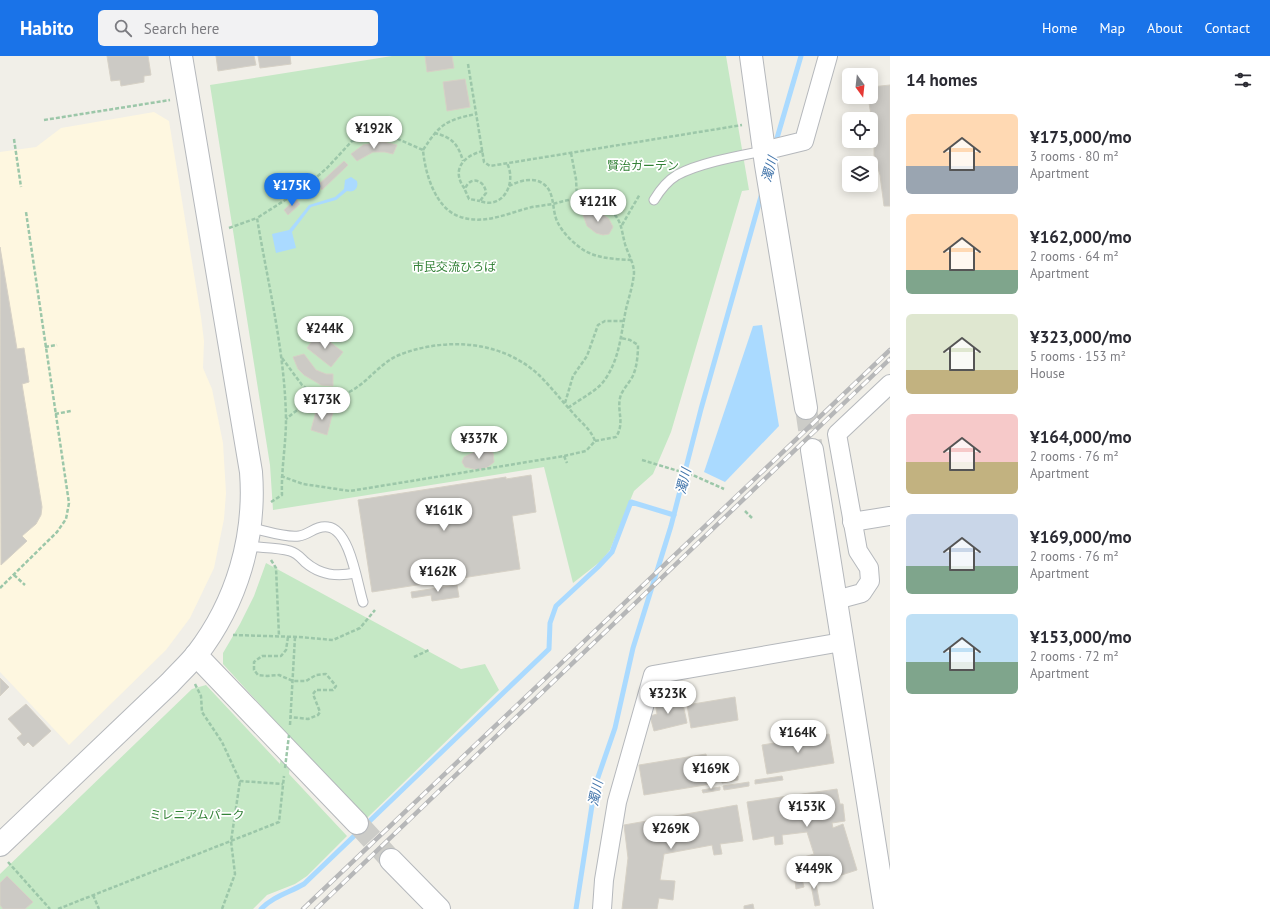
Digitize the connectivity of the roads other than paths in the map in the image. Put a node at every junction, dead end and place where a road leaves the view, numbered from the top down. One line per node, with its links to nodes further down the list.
1 (181, 56): 11 (street)
2 (751, 56): 4 (street)
3 (828, 56): 4 (street)
4 (763, 142): 5 (lane); 7 (street)
5 (654, 200)
6 (890, 384): 10 (street)
7 (806, 408)
8 (812, 450): 13 (street)
9 (890, 516): 10 (street)
10 (852, 522): 13 (street)
11 (254, 541): 12 (lane); 12 (lane); 16 (street)
12 (354, 573): 14 (lane)
13 (836, 600): 15 (street)
14 (363, 602)
15 (842, 642): 21 (street); 22 (street)
16 (196, 655): 17 (street); 18 (street)
17 (357, 823)
18 (4, 854)
19 (391, 860): 20 (street)
20 (439, 909)
21 (602, 909)
22 (885, 909)

